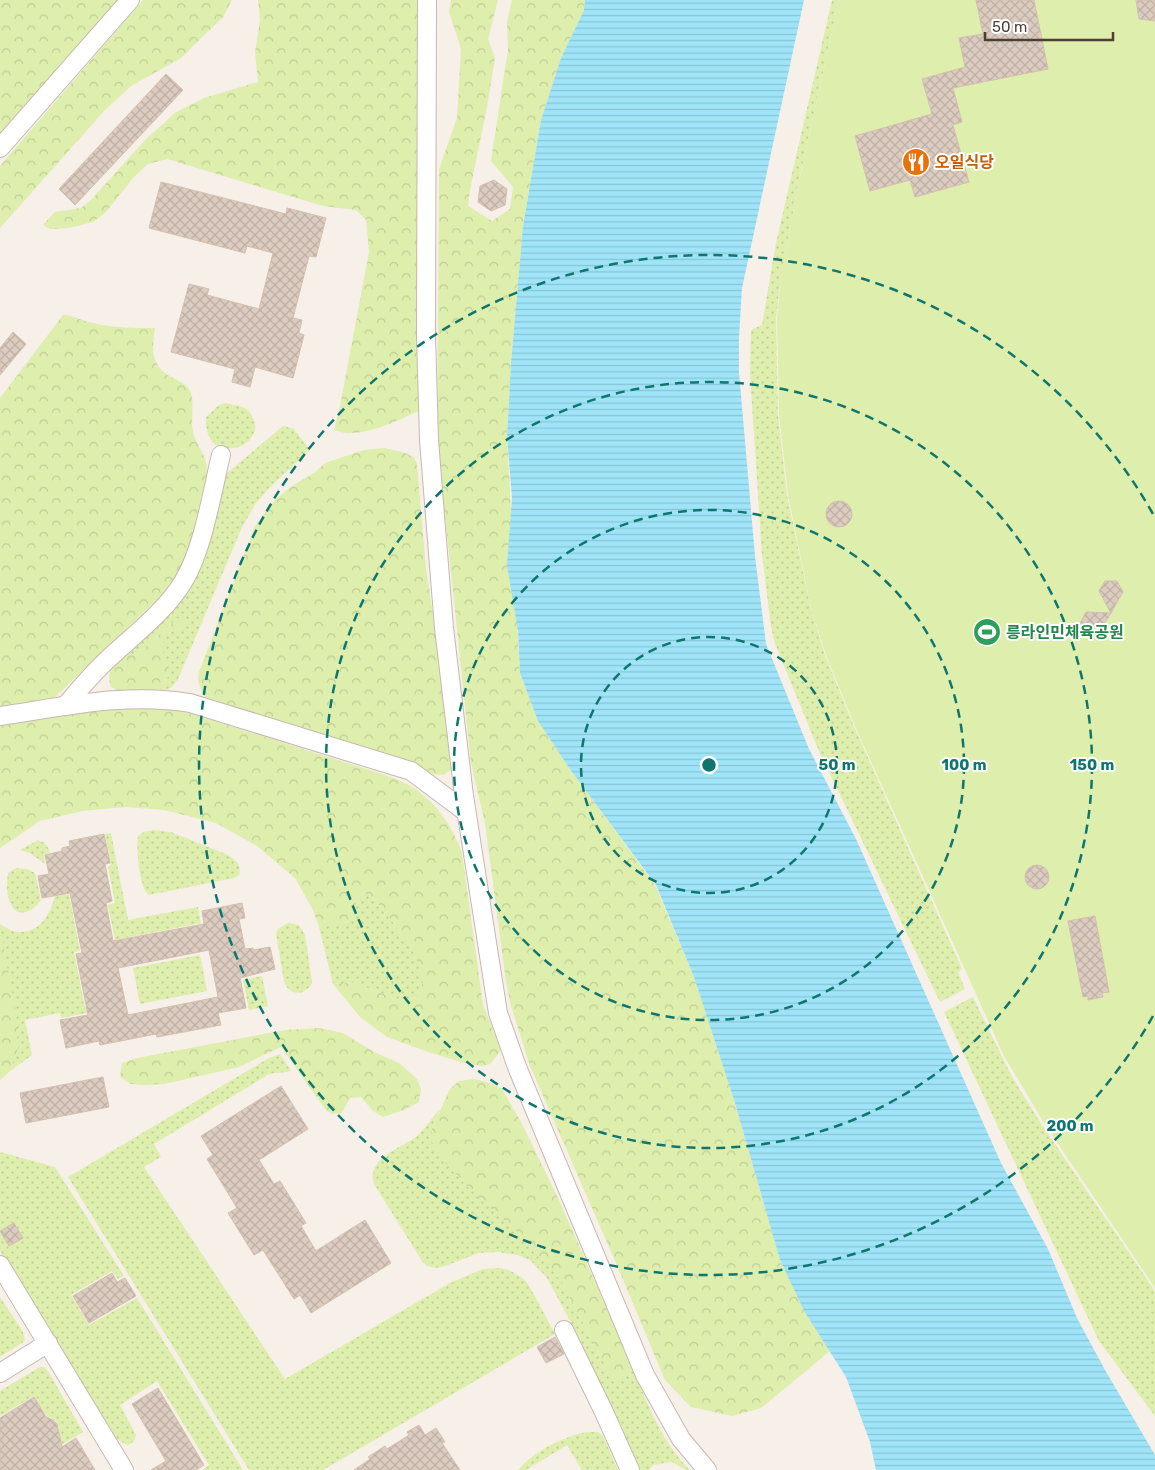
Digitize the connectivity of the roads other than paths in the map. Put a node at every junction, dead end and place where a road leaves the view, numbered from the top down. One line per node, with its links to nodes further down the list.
1 (130, 0): 3 (street)
2 (427, 0): 7 (street)
3 (0, 148)
4 (221, 455): 5 (street)
5 (65, 706): 6 (street); 7 (street)
6 (0, 716)
7 (466, 812): 14 (street)
8 (0, 1265): 10 (street)
9 (564, 1330): 13 (street)
10 (48, 1343): 11 (street); 12 (street)
11 (0, 1373)
12 (124, 1470)
13 (630, 1470)
14 (707, 1470)

